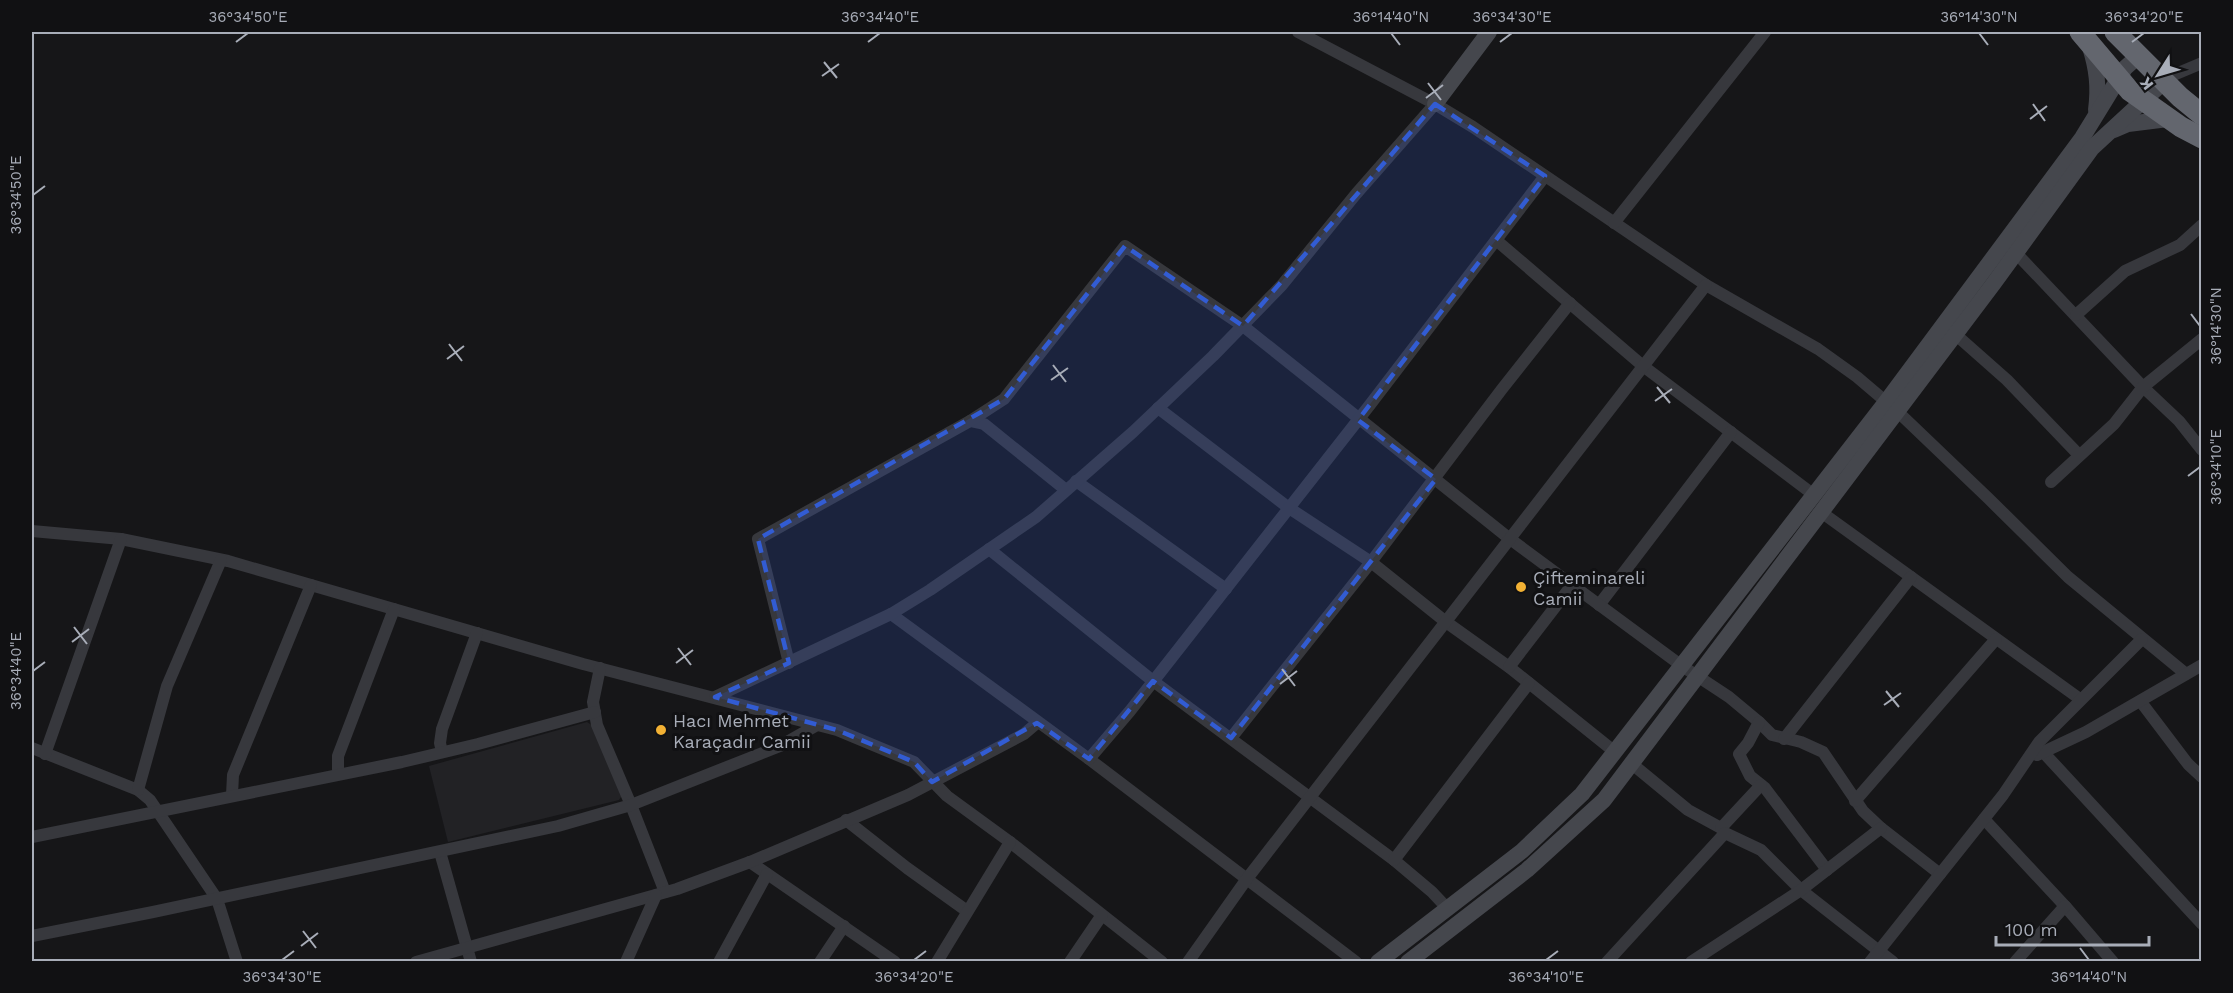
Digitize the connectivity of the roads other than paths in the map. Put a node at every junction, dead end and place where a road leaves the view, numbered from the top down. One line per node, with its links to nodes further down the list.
1 (1298, 32): 10 (street)
2 (1489, 32): 10 (main road)
3 (1765, 32): 17 (street)
4 (2084, 36): 7 (highway); 12 (main road)
5 (2130, 41): 7 (main road); 8 (highway)
6 (2202, 63): 8 (street)
7 (2119, 77): 9 (highway); 12 (main road)
8 (2164, 79): 9 (main road); 11 (highway)
9 (2143, 101): 13 (highway); 14 (main road)
10 (1435, 104): 16 (street); 24 (street)
11 (2202, 115)
12 (2094, 119): 29 (main road)
13 (2168, 119): 14 (main road); 15 (highway)
14 (2108, 132): 20 (main road)
15 (2202, 138)
16 (1545, 176): 17 (street); 19 (street)
17 (1614, 223): 21 (street)
18 (2202, 225): 23 (street)
19 (1496, 240): 22 (street); 31 (street)
20 (2016, 253): 23 (street); 25 (main road)
21 (1706, 285): 27 (street); 29 (street)
22 (1570, 303): 27 (street); 36 (street)
23 (2076, 315): 28 (street)
24 (1243, 326): 30 (street); 31 (street); 32 (street)
25 (1955, 334): 29 (main road); 35 (street)
26 (2202, 339): 28 (street)
27 (1643, 366): 33 (street); 45 (street)
28 (2143, 387): 34 (street); 35 (street)
29 (1891, 406): 40 (main road); 42 (main road); 59 (street)
30 (1158, 408): 37 (street); 41 (street)
31 (1358, 420): 36 (street); 41 (street)
32 (970, 421): 39 (street); 60 (street)
33 (1731, 432): 40 (street); 53 (street)
34 (2202, 450)
35 (2079, 455): 38 (street)
36 (1436, 479): 45 (street); 48 (street)
37 (1076, 482): 39 (street); 52 (street)
38 (2050, 482)
39 (1066, 490): 46 (street)
40 (1814, 495): 62 (main road)
41 (1289, 508): 48 (street); 52 (street)
42 (1821, 512): 49 (street); 66 (main road)
43 (32, 531): 44 (street)
44 (121, 539): 47 (street); 82 (street)
45 (1510, 539): 51 (street); 56 (street)
46 (989, 549): 55 (street); 67 (street)
47 (221, 560): 50 (street); 90 (street)
48 (1371, 562): 56 (street); 76 (street)
49 (1911, 577): 58 (street); 77 (street)
50 (311, 585): 54 (street); 91 (street)
51 (1572, 585): 53 (street); 63 (street)
52 (1226, 588): 67 (street)
53 (1599, 605): 62 (street)
54 (394, 609): 57 (street); 86 (street)
55 (891, 614): 60 (street); 74 (street)
56 (1446, 622): 63 (street); 92 (street)
57 (477, 633): 64 (street); 79 (street)
58 (1996, 639): 70 (street); 93 (street)
59 (2142, 639): 65 (street); 70 (street)
60 (789, 663): 69 (street)
61 (2202, 665): 65 (street)
62 (1682, 666): 66 (street); 80 (main road)
63 (1509, 667): 68 (street)
64 (600, 668): 69 (street); 72 (street)
65 (2186, 674): 71 (street)
66 (1697, 675): 73 (street); 85 (main road)
67 (1153, 681): 76 (street); 84 (street)
68 (1529, 683): 80 (street); 103 (street)
69 (715, 697): 75 (street)
70 (2079, 699): 83 (street)
71 (2141, 702): 81 (street); 87 (street)
72 (595, 712): 79 (street); 94 (street)
73 (1760, 722): 77 (street); 89 (street)
74 (1036, 723): 84 (street); 88 (street)
75 (817, 725): 88 (street); 94 (street)
76 (1231, 738): 92 (street)
77 (1784, 739): 93 (street)
78 (32, 748): 82 (street)
79 (442, 752): 86 (street)
80 (1615, 752): 113 (main road)
81 (2044, 753): 83 (street); 116 (street)
82 (45, 754): 90 (street)
83 (2029, 754): 96 (street)
84 (1089, 759): 108 (street)
85 (1631, 764): 99 (street); 134 (main road)
86 (338, 774): 91 (street)
87 (2202, 777)
88 (932, 782): 97 (street); 101 (street)
89 (1761, 785): 99 (street); 105 (street)
90 (138, 790): 95 (street)
91 (232, 795): 95 (street)
92 (1310, 797): 103 (street); 108 (street)
93 (1855, 801): 98 (street)
94 (631, 805): 102 (street); 110 (street)
95 (157, 810): 100 (street); 111 (street)
96 (1984, 819): 107 (street); 112 (street)
97 (846, 820): 104 (street); 114 (street)
98 (1881, 828): 105 (street); 107 (street)
99 (1723, 831): 109 (street); 135 (street)
100 (32, 837)
101 (1010, 842): 114 (street); 115 (street)
102 (440, 852): 111 (street); 119 (street)
103 (1394, 860): 113 (street)
104 (750, 862): 106 (street); 110 (street)
105 (1827, 870): 109 (street)
106 (767, 874): 117 (street); 125 (street)
107 (1940, 874): 120 (street)
108 (1246, 880): 131 (street); 132 (street)
109 (1801, 890): 120 (street); 136 (street)
110 (661, 893): 119 (street); 124 (street)
111 (217, 899): 118 (street); 121 (street)
112 (2065, 906): 139 (street); 140 (street)
113 (1448, 908): 133 (main road)
114 (967, 910): 128 (street)
115 (1102, 915): 129 (street); 130 (street)
116 (2202, 924)
117 (844, 926): 126 (street); 127 (street)
118 (32, 936)
119 (468, 947): 122 (street); 123 (street)
120 (1878, 951): 137 (street); 138 (street)
121 (237, 962)
122 (416, 962)
123 (471, 962)
124 (626, 962)
125 (719, 962)
126 (819, 962)
127 (895, 962)
128 (937, 962)
129 (1070, 962)
130 (1162, 962)
131 (1188, 962)
132 (1356, 962)
133 (1378, 962)
134 (1408, 962)
135 (1607, 962)
136 (1691, 962)
137 (1870, 962)
138 (1893, 962)
139 (2015, 962)
140 (2114, 962)

